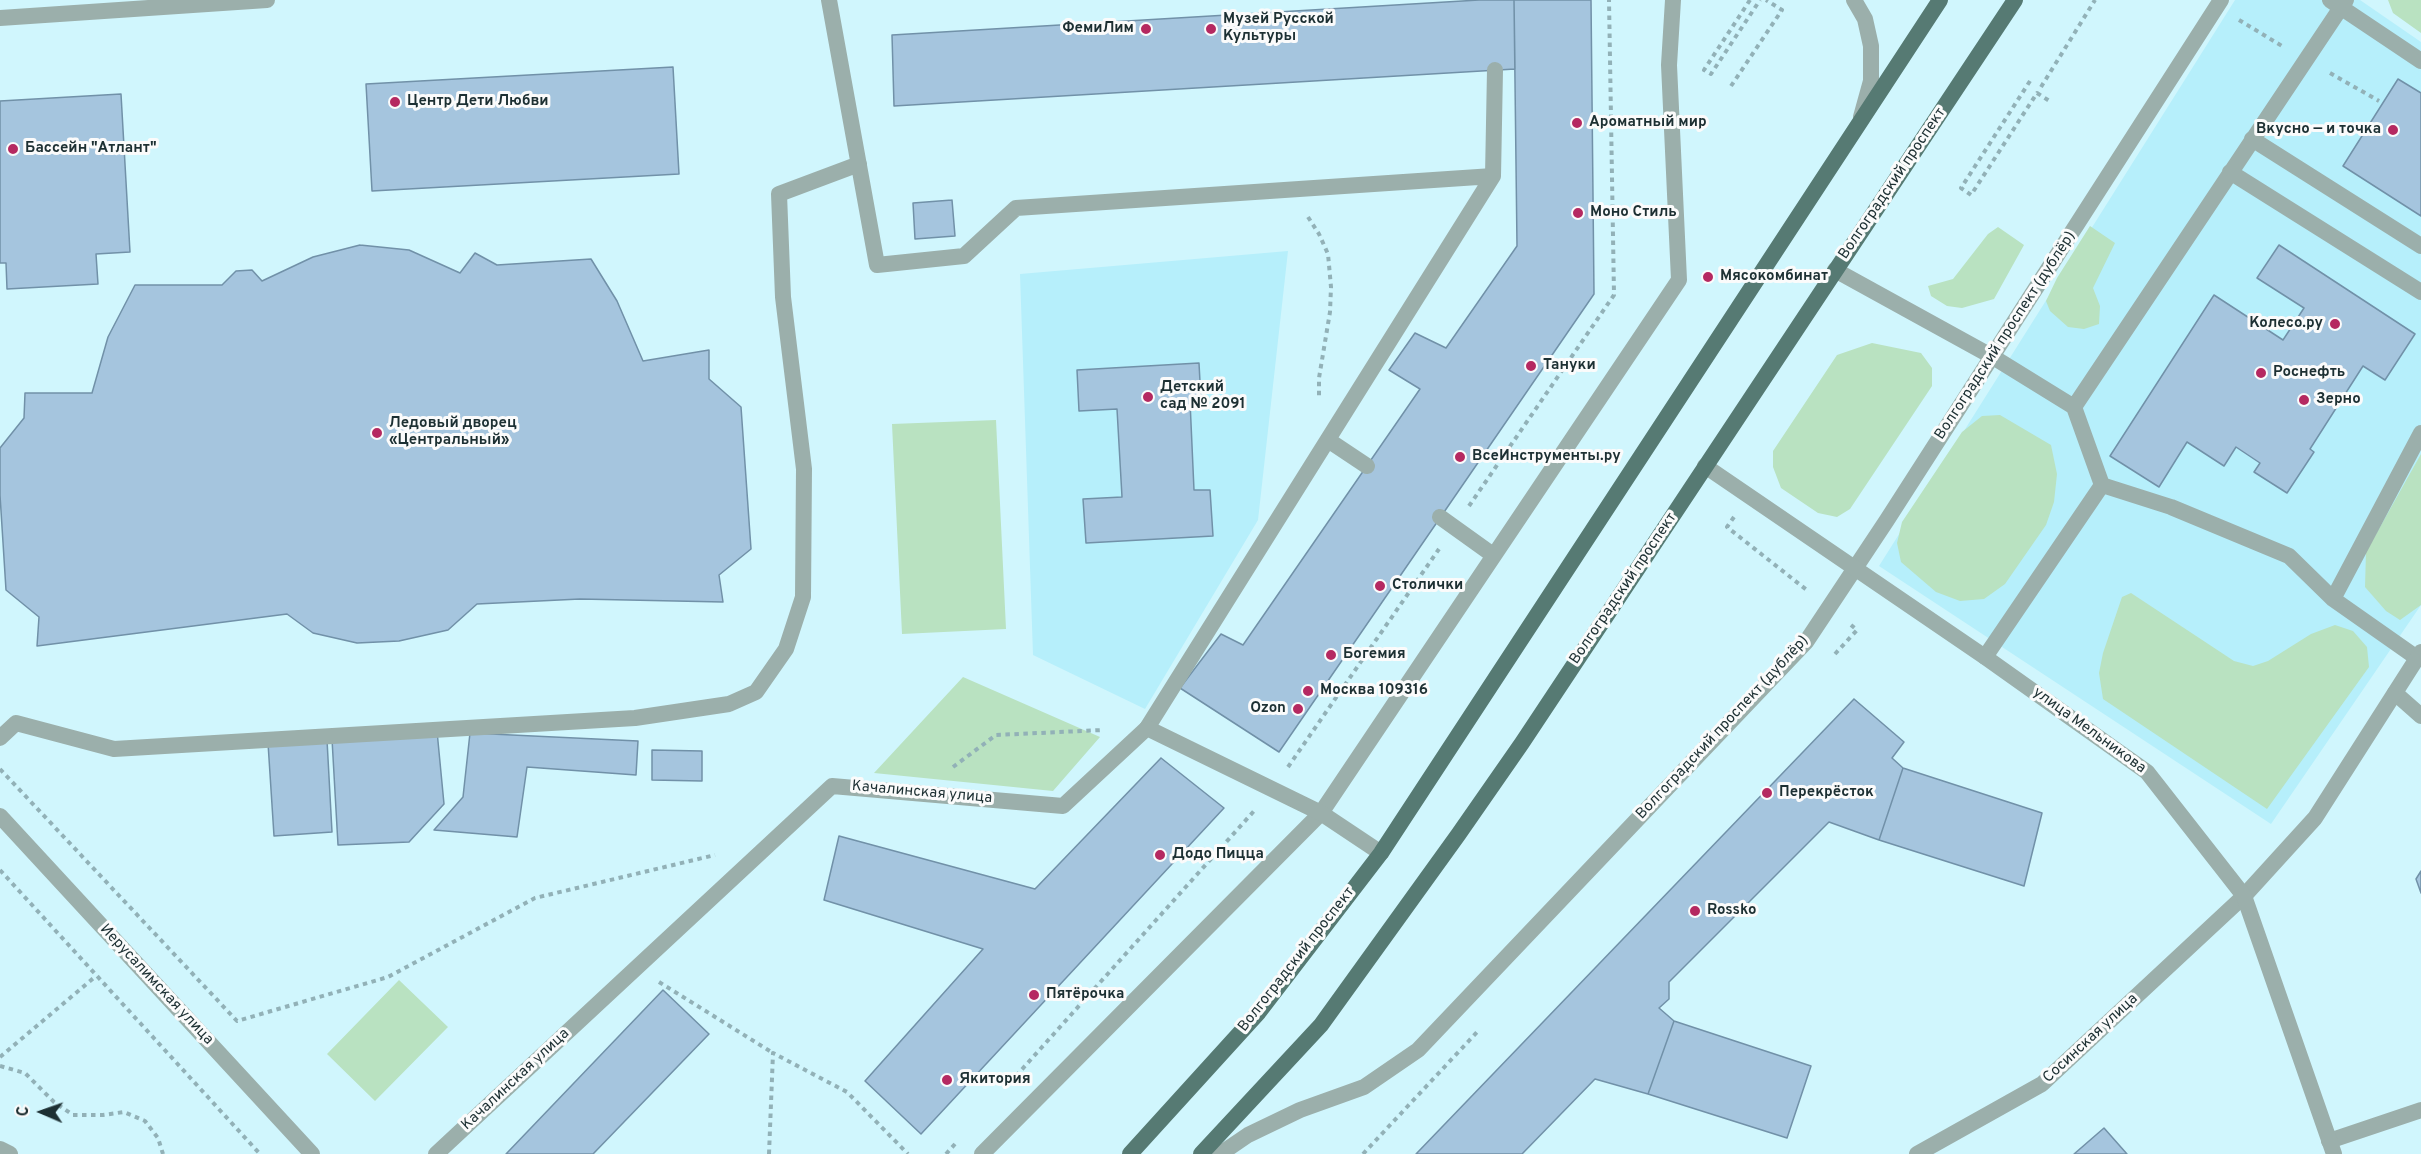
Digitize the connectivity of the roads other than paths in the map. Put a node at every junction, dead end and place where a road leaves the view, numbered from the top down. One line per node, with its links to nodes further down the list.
1 (267, 0): 9 (street)
2 (829, 0): 14 (street)
3 (1673, 0): 28 (street)
4 (1854, 0): 12 (street)
5 (1940, 0): 12 (main road, Волгоградский проспект)
6 (2015, 0): 18 (main road, Волгоградский проспект)
7 (2339, 2): 10 (street); 13 (street)
8 (2219, 3): 20 (street, Волгоградский проспект (дублёр))
9 (0, 18)
10 (2421, 61)
11 (1495, 70): 16 (street)
12 (1860, 123): 39 (main road, Волгоградский проспект)
13 (2252, 139): 15 (street); 17 (street)
14 (859, 164): 16 (street); 36 (street)
15 (2230, 172): 19 (street); 21 (street)
16 (1493, 176): 23 (street, Качалинская улица)
17 (2421, 246)
18 (1835, 270): 20 (street); 25 (main road, Волгоградский проспект)
19 (2421, 292)
20 (1993, 357): 21 (street); 29 (street, Волгоградский проспект (дублёр))
21 (2074, 407): 26 (street)
22 (2421, 433): 30 (street)
23 (1328, 440): 24 (street); 35 (street, Качалинская улица)
24 (1367, 466)
25 (1706, 466): 29 (street, улица Мельникова); 49 (main road, Волгоградский проспект)
26 (2102, 485): 30 (street); 32 (street)
27 (1448, 522): 28 (street)
28 (1493, 555): 37 (street)
29 (1856, 569): 32 (street, улица Мельникова); 50 (street, Волгоградский проспект (дублёр))
30 (2333, 600): 31 (street)
31 (2419, 655): 33 (street, Сосинская улица)
32 (1985, 657): 40 (street, улица Мельникова)
33 (2395, 693): 34 (street); 40 (street, Сосинская улица)
34 (2421, 716)
35 (1147, 728): 37 (street); 46 (street, Качалинская улица)
36 (0, 738)
37 (1321, 813): 39 (street); 47 (street)
38 (0, 816): 45 (street, Иерусалимская улица)
39 (1381, 853): 48 (main road, Волгоградский проспект)
40 (2244, 896): 42 (street, улица Мельникова); 51 (street, Сосинская улица)
41 (2421, 1110): 42 (street)
42 (2332, 1147)
43 (0, 1149): 44 (street)
44 (9, 1154)
45 (312, 1154)
46 (436, 1154)
47 (982, 1154)
48 (1130, 1154)
49 (1201, 1154)
50 (1220, 1154)
51 (1917, 1154)

